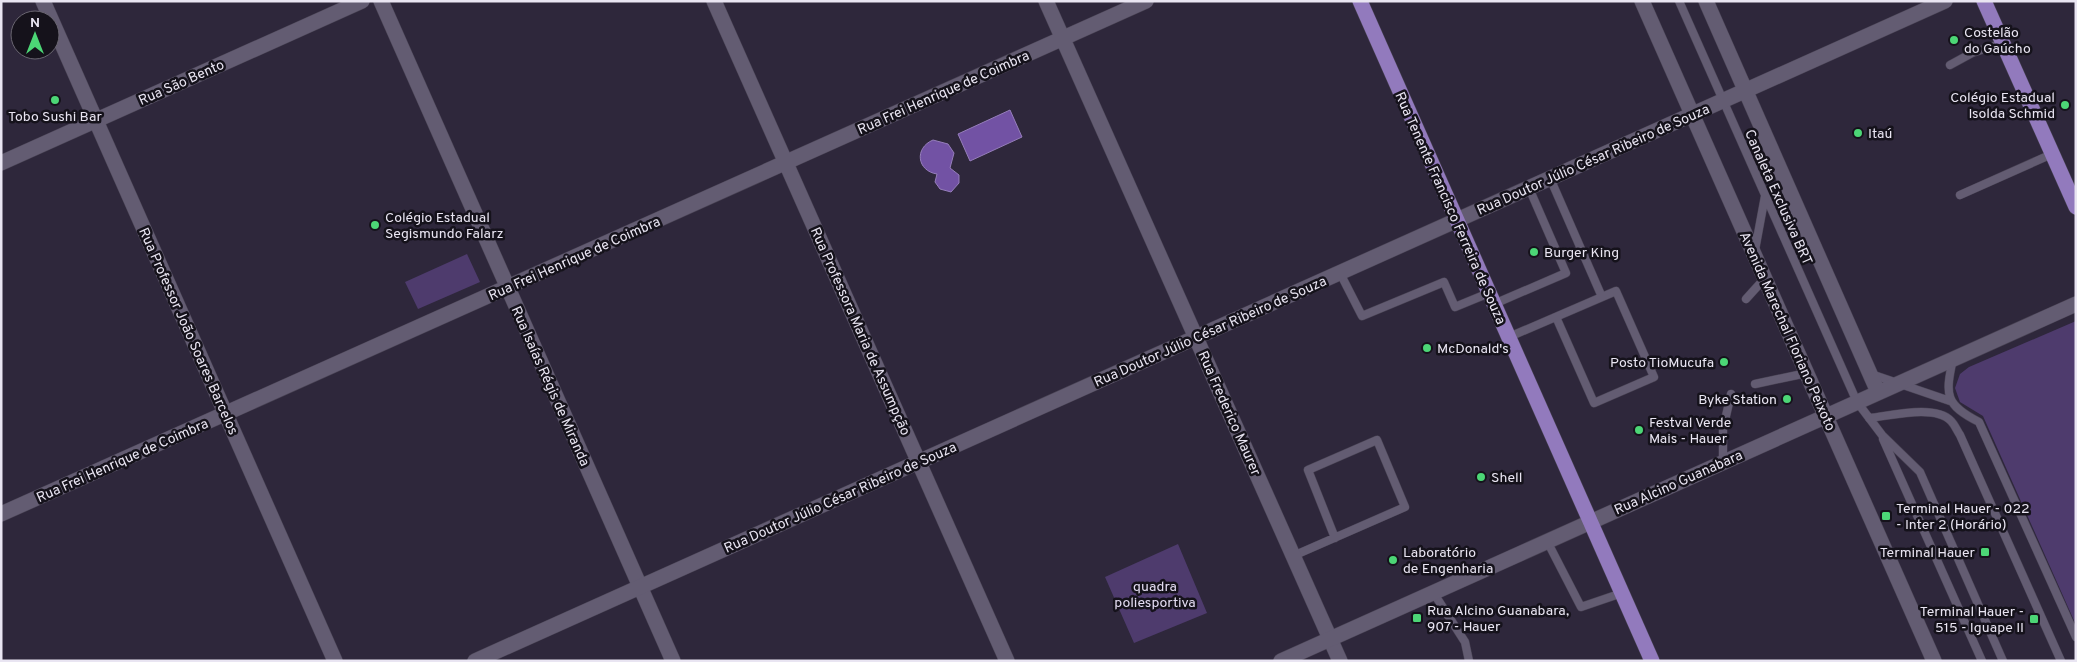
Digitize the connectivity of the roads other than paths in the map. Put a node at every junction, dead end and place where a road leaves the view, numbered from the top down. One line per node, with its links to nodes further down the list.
1 (43, 1): 19 (street, Rua Professor João Soares Barcelos)
2 (362, 1): 19 (street, Rua São Bento)
3 (381, 1): 32 (street, Rua Isaías Régis de Miranda)
4 (714, 1): 21 (street, Rua Professora Maria de Assumpção)
5 (1046, 1): 13 (street, Rua Frederico Maurer)
6 (1146, 1): 13 (street, Rua Frei Henrique de Coimbra)
7 (1360, 1): 28 (main road, Rua Tenente Francisco Ferreira de Souza)
8 (1642, 1): 18 (street, Avenida Marechal Floriano Peixoto)
9 (1679, 1): 17 (lane, Canaleta Exclusiva BRT)
10 (1706, 1): 16 (street)
11 (1945, 1): 16 (street, Rua Doutor Júlio César Ribeiro de Souza)
12 (1984, 1): 14 (main road)
13 (1063, 38): 21 (street, Rua Frei Henrique de Coimbra); 38 (street, Rua Frederico Maurer)
14 (2003, 43): 15 (lane); 20 (main road)
15 (1950, 65)
16 (1745, 91): 17 (street, Rua Doutor Júlio César Ribeiro de Souza); 42 (street)
17 (1723, 100): 18 (street, Rua Doutor Júlio César Ribeiro de Souza); 26 (lane, Canaleta Exclusiva BRT)
18 (1692, 114): 23 (street, Rua Doutor Júlio César Ribeiro de Souza); 29 (street, Avenida Marechal Floriano Peixoto)
19 (96, 121): 22 (street, Rua São Bento); 49 (street, Rua Professor João Soares Barcelos)
20 (2052, 154): 25 (lane); 27 (main road)
21 (786, 162): 32 (street, Rua Frei Henrique de Coimbra); 53 (street, Rua Professora Maria de Assumpção)
22 (1, 163)
23 (1550, 178): 24 (street, Rua Doutor Júlio César Ribeiro de Souza); 33 (lane)
24 (1529, 188): 28 (street, Rua Doutor Júlio César Ribeiro de Souza); 35 (lane)
25 (1960, 195)
26 (1765, 196): 29 (lane); 48 (lane, Canaleta Exclusiva BRT)
27 (2076, 207)
28 (1457, 220): 30 (street, Rua Doutor Júlio César Ribeiro de Souza); 35 (main road, Rua Tenente Francisco Ferreira de Souza)
29 (1754, 255): 31 (street, Avenida Marechal Floriano Peixoto)
30 (1340, 273): 35 (lane); 38 (street, Rua Doutor Júlio César Ribeiro de Souza)
31 (1765, 278): 34 (lane); 41 (street, Avenida Marechal Floriano Peixoto)
32 (507, 287): 49 (street, Rua Frei Henrique de Coimbra); 60 (street, Rua Isaías Régis de Miranda)
33 (1602, 297): 37 (lane); 37 (lane)
34 (1746, 298)
35 (1492, 299): 39 (main road, Rua Tenente Francisco Ferreira de Souza)
36 (2076, 304): 40 (street, Rua Alcino Guanabara)
37 (1556, 317): 39 (lane)
38 (1196, 337): 53 (street, Rua Doutor Júlio César Ribeiro de Souza); 59 (street, Rua Frederico Maurer)
39 (1509, 338): 56 (main road, Rua Tenente Francisco Ferreira de Souza)
40 (1953, 359): 43 (street, Rua Alcino Guanabara); 47 (lane)
41 (1807, 373): 44 (lane); 50 (street, Avenida Marechal Floriano Peixoto)
42 (1870, 374): 43 (lane); 45 (street)
43 (1898, 383): 45 (street, Rua Alcino Guanabara); 47 (lane)
44 (1755, 384)
45 (1878, 392): 48 (street, Rua Alcino Guanabara)
46 (1731, 394): 54 (lane)
47 (1950, 400): 63 (lane)
48 (1857, 402): 50 (street, Rua Alcino Guanabara); 51 (lane, Canaleta Exclusiva BRT)
49 (226, 413): 55 (street, Rua Frei Henrique de Coimbra); 65 (street, Rua Professor João Soares Barcelos)
50 (1826, 416): 54 (street, Rua Alcino Guanabara); 73 (street, Avenida Marechal Floriano Peixoto)
51 (1869, 418): 52 (lane, Canaleta Exclusiva BRT); 76 (lane)
52 (1882, 435): 74 (lane); 75 (lane)
53 (919, 462): 60 (street, Rua Doutor Júlio César Ribeiro de Souza); 68 (street, Rua Professora Maria de Assumpção)
54 (1723, 462): 56 (street, Rua Alcino Guanabara)
55 (1, 514)
56 (1590, 522): 58 (street, Rua Alcino Guanabara); 62 (main road, Rua Tenente Francisco Ferreira de Souza)
57 (1335, 538): 57 (lane); 59 (lane)
58 (1547, 541): 61 (street, Rua Alcino Guanabara); 62 (lane)
59 (1293, 556): 64 (street, Rua Frederico Maurer)
60 (640, 587): 66 (street, Rua Doutor Júlio César Ribeiro de Souza); 67 (street, Rua Isaías Régis de Miranda)
61 (1434, 592): 64 (street, Rua Alcino Guanabara); 71 (lane)
62 (1622, 593): 72 (main road, Rua Tenente Francisco Ferreira de Souza)
63 (2076, 637)
64 (1330, 638): 69 (street, Rua Alcino Guanabara); 70 (street, Rua Frederico Maurer)
65 (335, 661)
66 (475, 661)
67 (673, 661)
68 (1007, 661)
69 (1281, 661)
70 (1340, 661)
71 (1469, 661)
72 (1652, 661)
73 (1934, 661)
74 (1982, 661)
75 (2003, 661)
76 (2061, 661)

